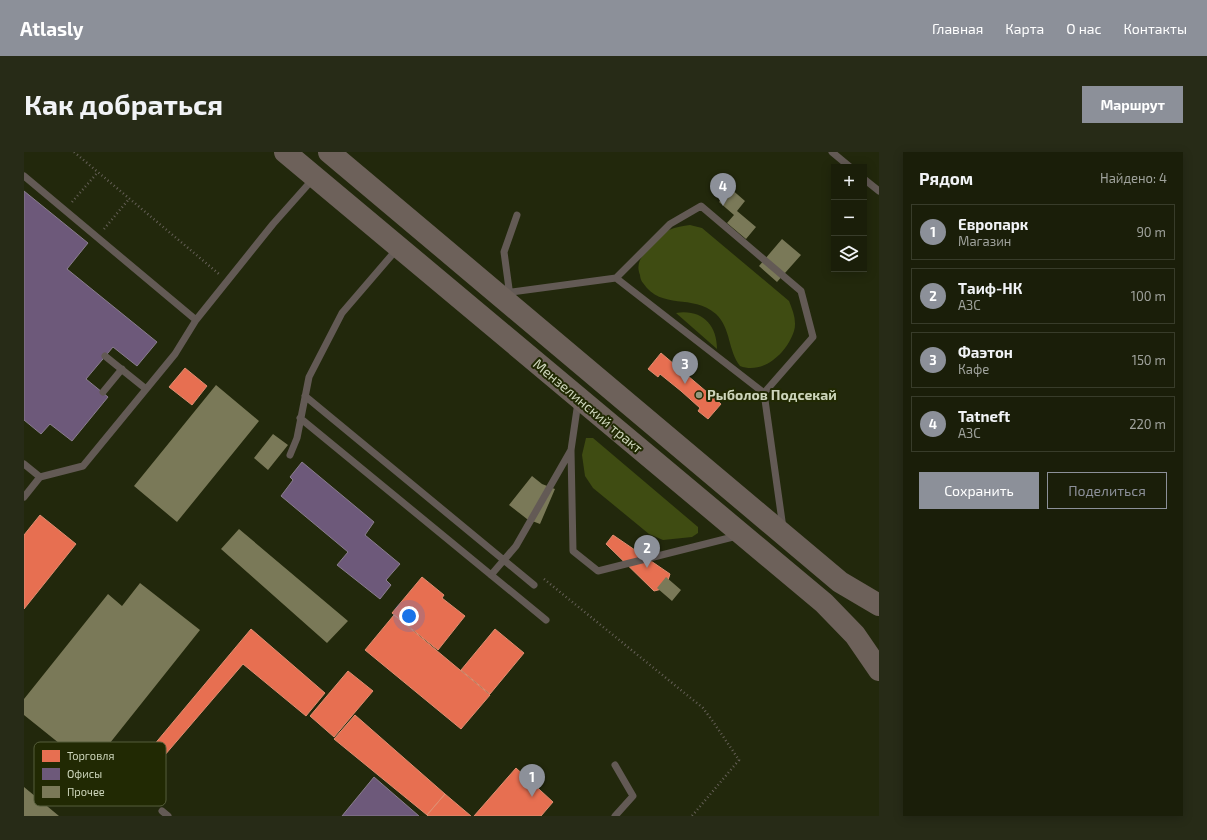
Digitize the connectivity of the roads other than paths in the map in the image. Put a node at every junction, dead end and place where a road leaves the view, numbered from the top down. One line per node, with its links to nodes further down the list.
1 (285, 152): 6 (main road, Мензелинский тракт)
2 (329, 152): 12 (main road, Мензелинский тракт)
3 (832, 152): 4 (lane)
4 (846, 164)
5 (24, 176): 13 (lane)
6 (315, 177): 10 (main road, Мензелинский тракт); 13 (lane)
7 (867, 181): 8 (lane)
8 (879, 191)
9 (517, 215): 12 (lane)
10 (398, 248): 19 (lane); 20 (main road, Мензелинский тракт)
11 (616, 278): 12 (lane); 18 (lane); 18 (lane)
12 (506, 298): 27 (main road, Мензелинский тракт)
13 (196, 320): 16 (lane)
14 (105, 356): 15 (lane)
15 (122, 369): 16 (lane); 17 (lane)
16 (146, 389): 25 (lane)
17 (103, 392)
18 (764, 393): 27 (lane)
19 (305, 396): 21 (lane); 29 (lane)
20 (578, 398): 22 (lane); 28 (main road, Мензелинский тракт)
21 (300, 418): 23 (lane); 30 (lane)
22 (571, 450): 28 (lane); 29 (lane)
23 (290, 454)
24 (24, 464): 25 (lane)
25 (40, 477): 26 (lane)
26 (24, 497)
27 (784, 534): 32 (main road, Мензелинский тракт)
28 (742, 535): 34 (main road, Мензелинский тракт)
29 (504, 560): 30 (lane); 31 (lane)
30 (491, 575): 33 (lane)
31 (534, 585)
32 (879, 605)
33 (546, 620)
34 (879, 670)
35 (615, 765): 36 (lane)
36 (615, 816)

